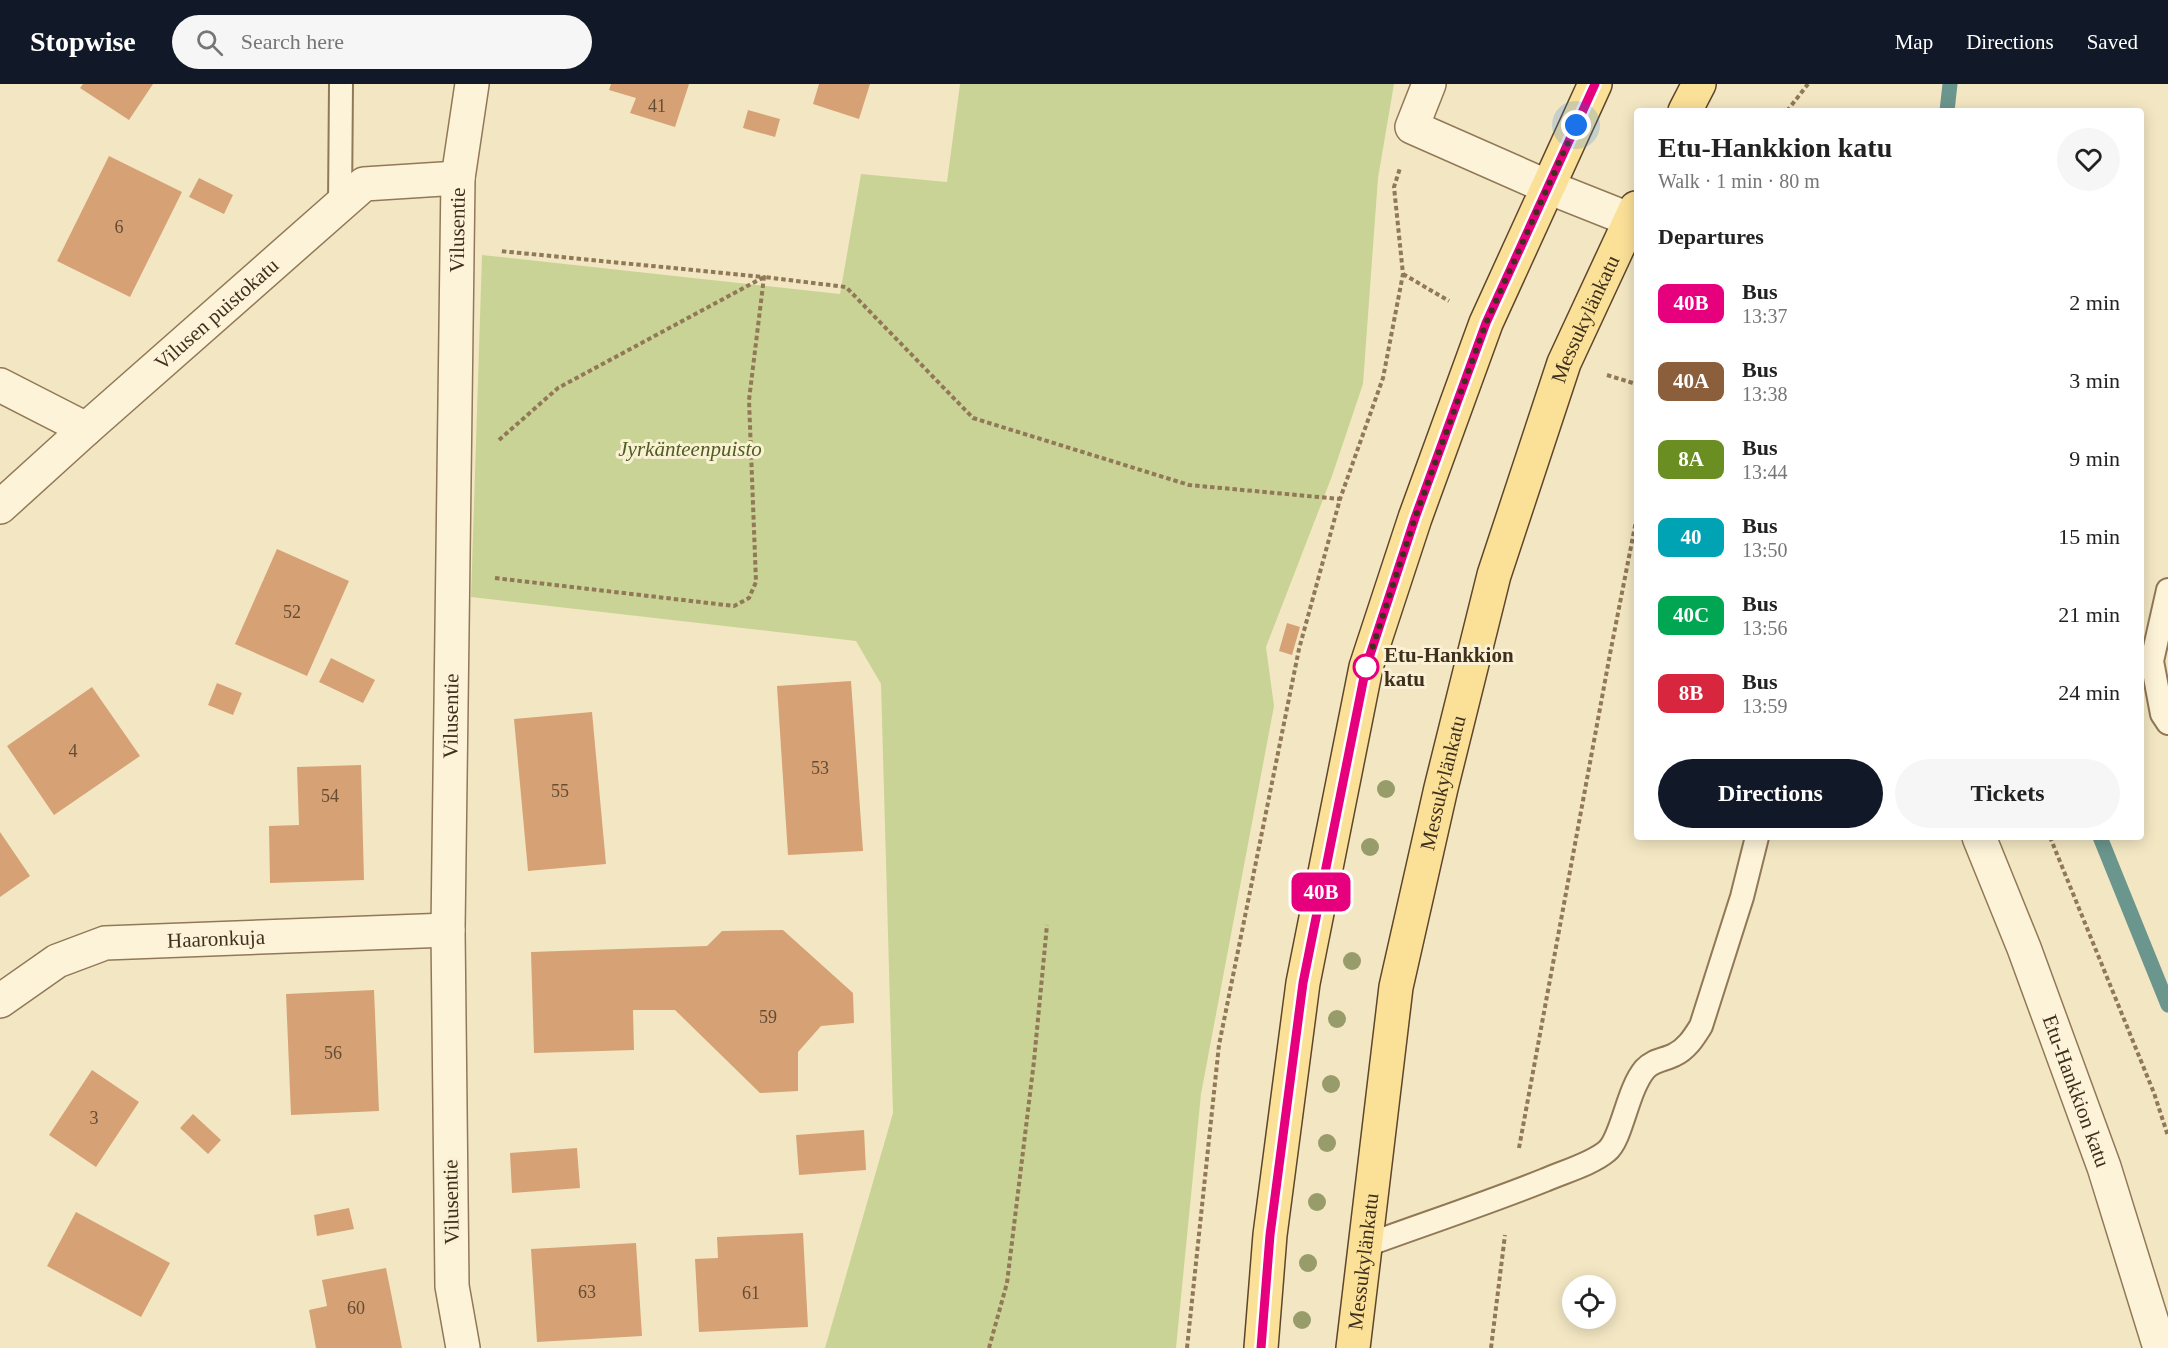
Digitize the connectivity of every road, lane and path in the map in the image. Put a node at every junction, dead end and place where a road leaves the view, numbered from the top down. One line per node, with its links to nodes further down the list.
1 (341, 84): 12 (lane)
2 (472, 84): 10 (street, Vilusentie)
3 (1429, 84): 9 (street)
4 (1595, 84): 11 (main road)
5 (1699, 84): 7 (main road)
6 (1808, 84): 8 (path)
7 (1687, 108)
8 (1789, 108)
9 (1412, 127): 11 (street); 20 (path)
10 (458, 178): 12 (street, Vilusen puistokatu); 15 (street, Vilusentie)
11 (1548, 187): 13 (street); 38 (main road)
12 (340, 205): 18 (street, Vilusen puistokatu)
13 (1634, 216)
14 (1634, 218): 34 (main road, Messukylänkatu)
15 (457, 246): 16 (path); 19 (street, Vilusentie)
16 (765, 277): 19 (path); 20 (path); 23 (path)
17 (0, 385): 18 (street)
18 (86, 429): 21 (street, Vilusen puistokatu)
19 (454, 480): 23 (street, Vilusentie)
20 (1340, 499): 37 (path)
21 (0, 507)
22 (1634, 531): 33 (path)
23 (452, 573): 30 (street, Vilusentie)
24 (2168, 590): 25 (lane)
25 (2168, 723)
26 (1756, 840): 33 (lane)
27 (1980, 840): 41 (street, Etu-Hankkion katu)
28 (2051, 840): 32 (path)
29 (1047, 925): 36 (path)
30 (448, 930): 31 (street, Haaronkuja); 35 (street, Vilusentie)
31 (0, 1001)
32 (2168, 1137)
33 (1510, 1194): 34 (lane); 40 (path)
34 (1364, 1246): 39 (main road, Messukylänkatu)
35 (463, 1348)
36 (989, 1348)
37 (1187, 1348)
38 (1261, 1348)
39 (1353, 1348)
40 (1491, 1348)
41 (2160, 1348)

